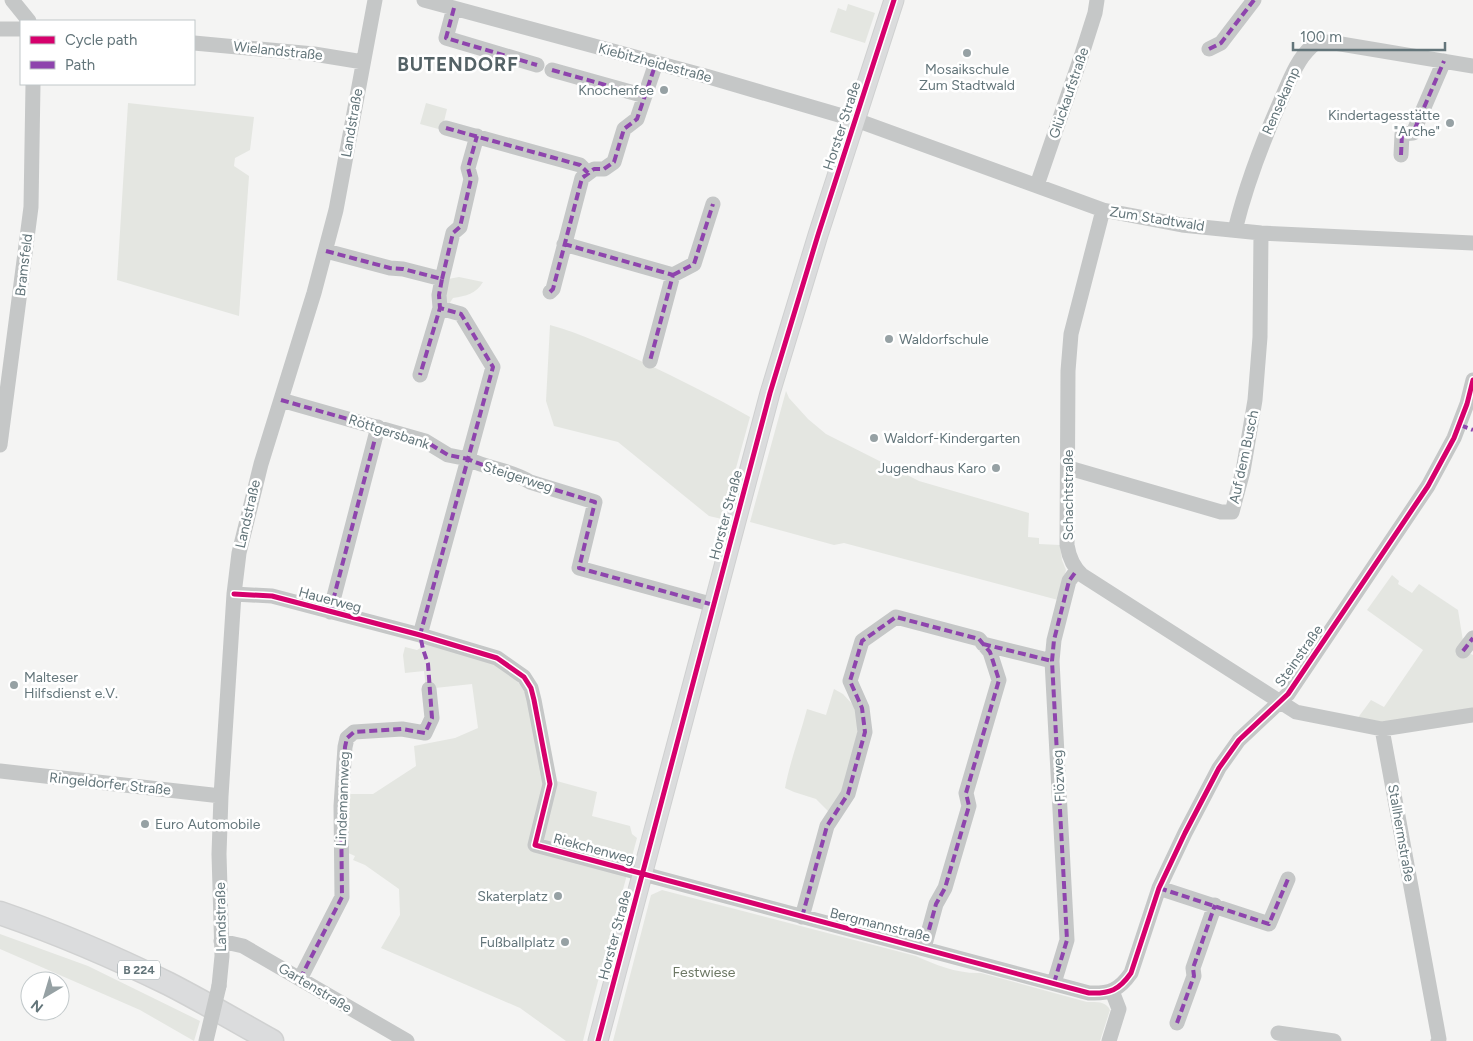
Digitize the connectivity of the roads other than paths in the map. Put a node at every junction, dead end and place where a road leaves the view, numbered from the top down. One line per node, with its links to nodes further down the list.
1 (12, 0): 8 (street)
2 (375, 0): 14 (street, Landstraße)
3 (424, 0): 7 (street, Kiebitzheidestraße)
4 (894, 0): 19 (main road, Horster Straße)
5 (1098, 0): 24 (street, Glückaufstraße)
6 (1254, 0): 12 (street)
7 (454, 8): 15 (street, Kiebitzheidestraße); 18 (street)
8 (28, 20)
9 (0, 29): 10 (street)
10 (20, 29)
11 (195, 43): 14 (street, Wielandstraße)
12 (1209, 49)
13 (1444, 61): 16 (street, Rensekamp); 22 (street); 27 (street, Rensekamp)
14 (362, 62): 31 (street, Landstraße)
15 (656, 63): 18 (street); 19 (street, Kiebitzheidestraße)
16 (1473, 66)
17 (33, 85): 42 (street, Bramsfeld)
18 (645, 96): 23 (street)
19 (856, 120): 24 (street, Zum Stadtwald); 47 (main road, Horster Straße)
20 (446, 128): 21 (street)
21 (477, 136): 23 (street); 33 (street)
22 (1402, 156)
23 (588, 173): 30 (street)
24 (1037, 184): 26 (street, Zum Stadtwald)
25 (713, 204): 32 (street)
26 (1103, 210): 27 (street, Zum Stadtwald); 44 (street, Schachtstraße)
27 (1235, 230): 28 (street, Zum Stadtwald)
28 (1261, 233): 29 (street, Zum Stadtwald); 44 (street, Auf dem Busch)
29 (1473, 243)
30 (564, 244): 32 (street); 34 (street)
31 (326, 251): 33 (street); 39 (street, Landstraße)
32 (673, 275): 36 (street)
33 (442, 279): 35 (street)
34 (550, 292)
35 (440, 308): 37 (street); 43 (street)
36 (650, 360)
37 (420, 375)
38 (1473, 380): 41 (street, Steinstraße)
39 (281, 400): 40 (street, Röttgersbank); 46 (street, Landstraße)
40 (378, 428): 43 (street, Röttgersbank); 48 (street, Hauerweg)
41 (1466, 428): 55 (street, Steinstraße)
42 (0, 445)
43 (468, 459): 47 (street, Steigerweg); 49 (street, Steigerweg)
44 (1069, 468): 45 (street, Schachtstraße)
45 (1077, 570): 53 (street, Flözweg); 55 (street)
46 (234, 594): 48 (street, Hauerweg); 59 (street, Landstraße)
47 (714, 604): 60 (main road, Horster Straße)
48 (330, 612): 49 (street, Hauerweg)
49 (420, 635): 60 (street, Riekchenweg)
50 (1473, 638): 52 (street)
51 (983, 644): 53 (street); 65 (street); 68 (street)
52 (1463, 651)
53 (1052, 661): 70 (street, Flözweg)
54 (430, 689): 69 (street, Lindemannweg)
55 (1280, 702): 57 (street); 62 (street, Steinstraße)
56 (1473, 716): 57 (street)
57 (1382, 729): 81 (street, Stallhermstraße)
58 (0, 771): 59 (street, Ringeldorfer Straße)
59 (221, 796): 67 (street, Landstraße)
60 (642, 873): 65 (street, Bergmannstraße); 78 (main road, Horster Straße)
61 (1288, 878): 63 (street)
62 (1159, 888): 63 (street); 71 (street, Steinstraße)
63 (1215, 905): 72 (street)
64 (0, 913): 76 (highway, B 224)
65 (802, 917): 68 (street, Bergmannstraße)
66 (0, 926): 75 (highway, B 224)
67 (221, 941): 69 (street, Gartenstraße); 74 (street, Landstraße, bridge)
68 (924, 948): 70 (street, Bergmannstraße)
69 (300, 979): 77 (street, Gartenstraße)
70 (1054, 984): 71 (street, Bergmannstraße)
71 (1112, 991): 79 (street)
72 (1177, 1023)
73 (1278, 1033): 80 (street)
74 (206, 1041)
75 (249, 1041)
76 (272, 1041)
77 (407, 1041)
78 (598, 1041)
79 (1109, 1041)
80 (1334, 1041)
81 (1438, 1041)

